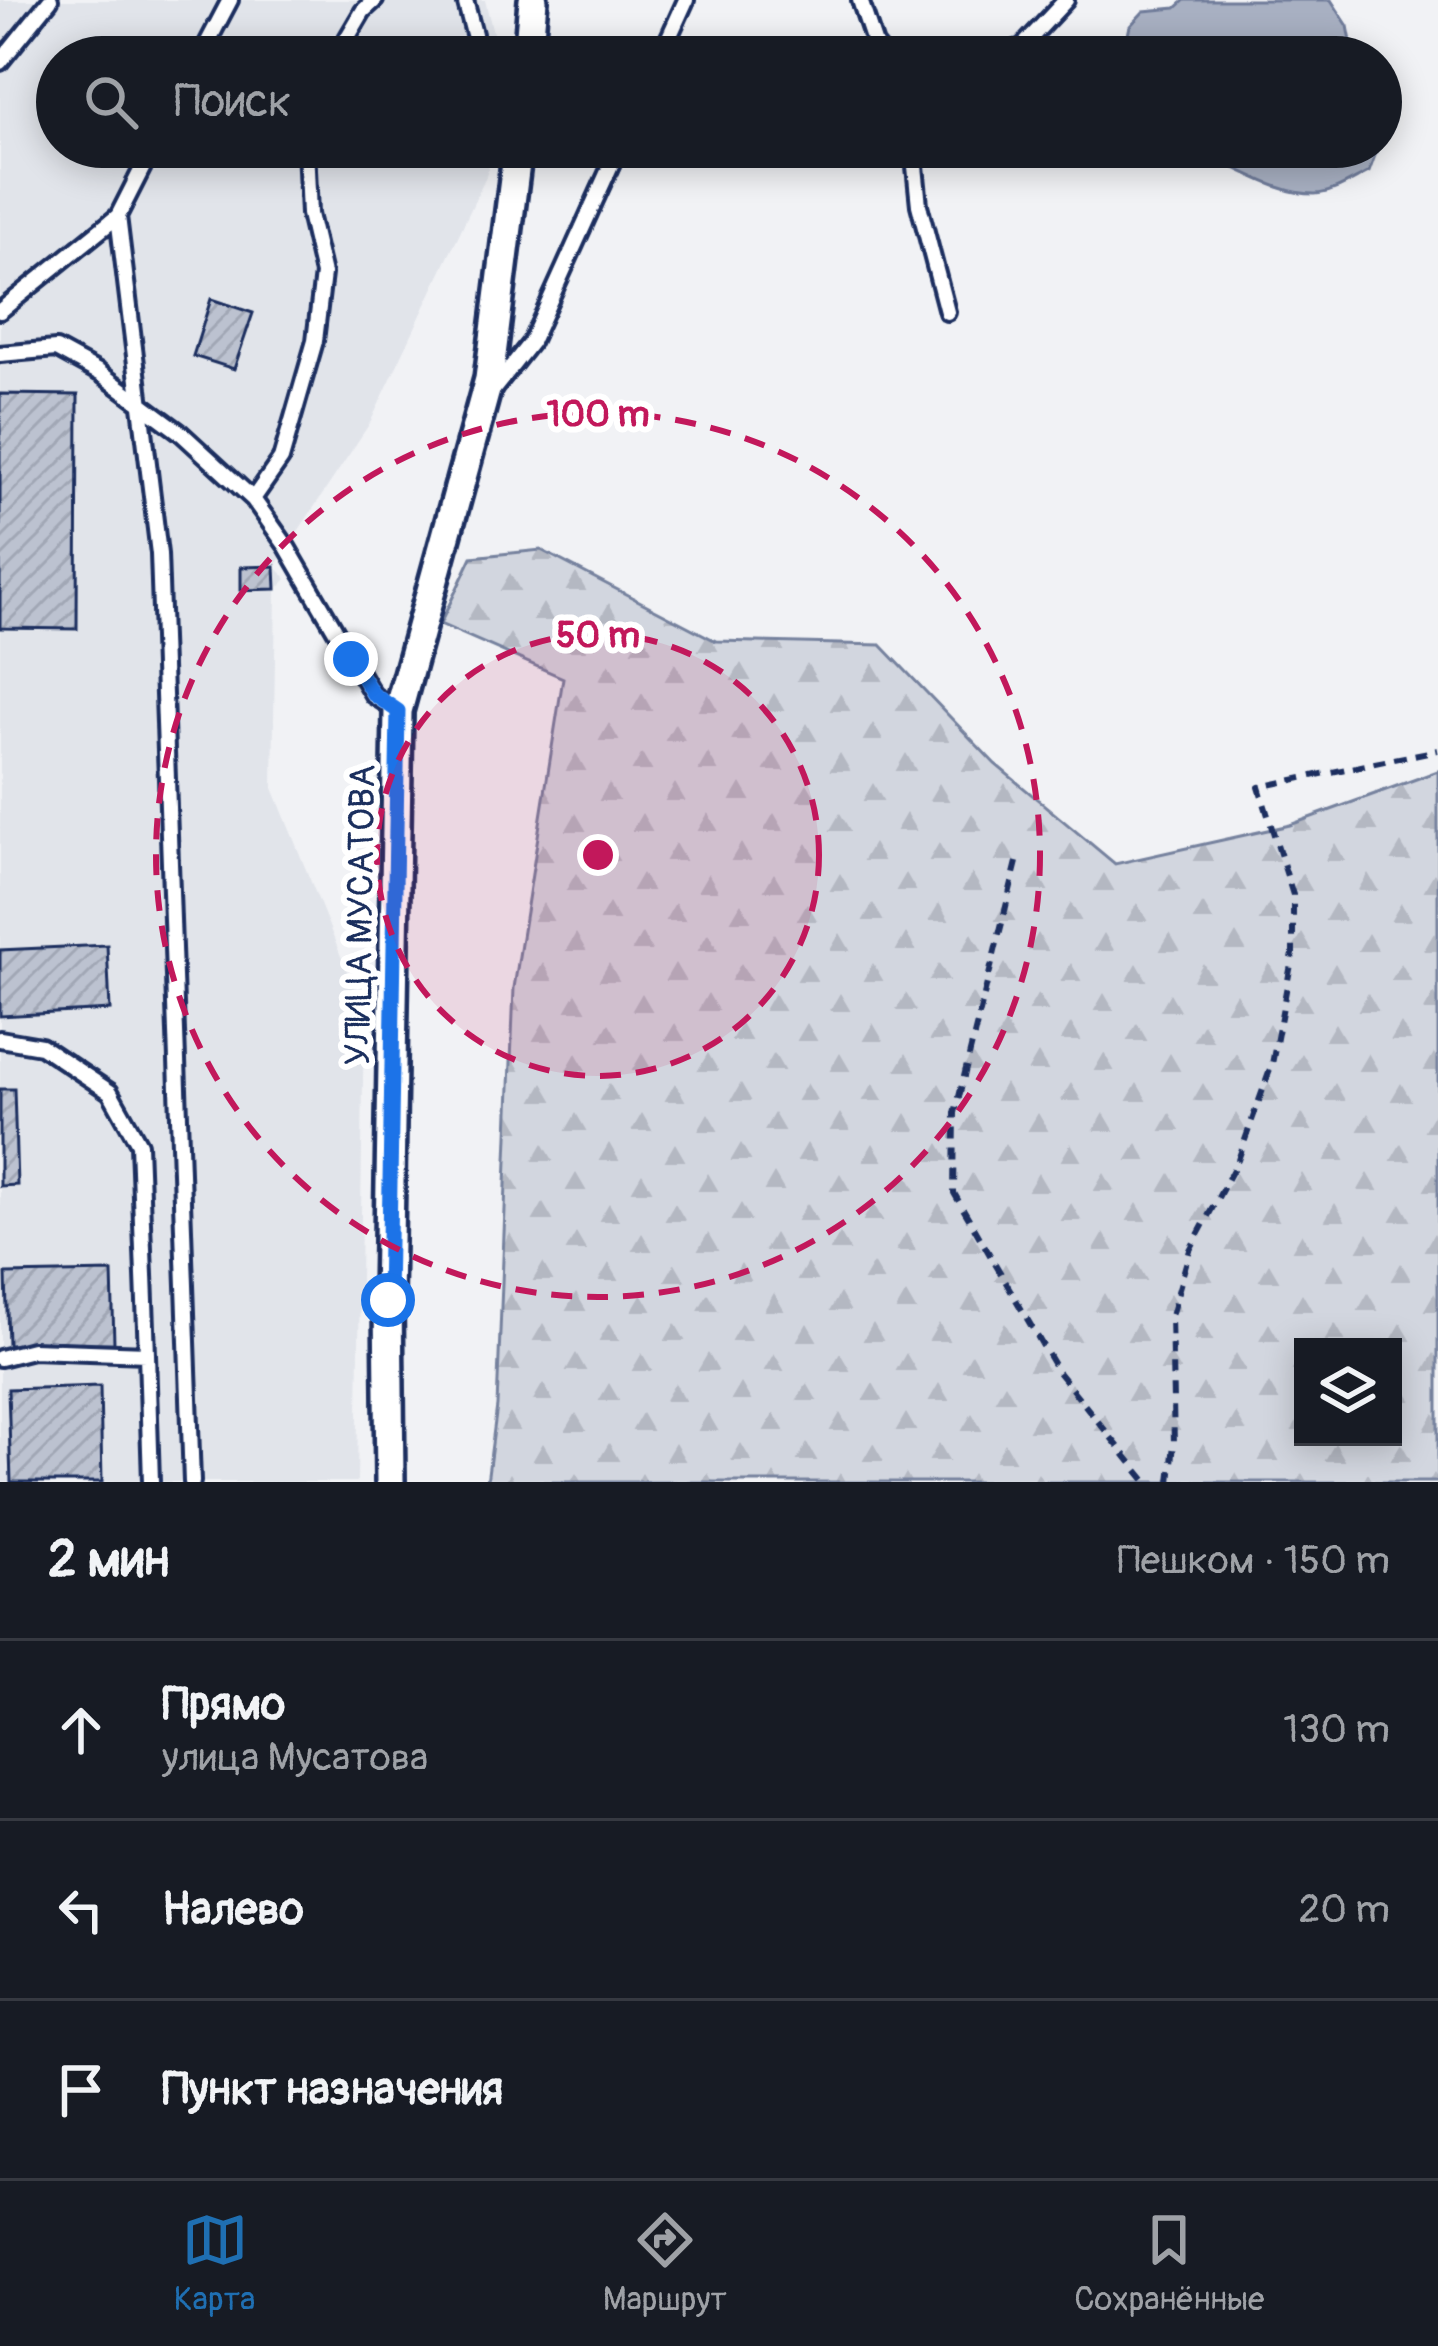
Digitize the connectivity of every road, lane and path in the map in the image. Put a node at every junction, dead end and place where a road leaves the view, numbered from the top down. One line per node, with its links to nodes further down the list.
1 (50, 0): 16 (lane)
2 (230, 0): 10 (lane)
3 (375, 0): 11 (lane)
4 (465, 0): 9 (lane)
5 (533, 0): 12 (street)
6 (686, 0): 13 (lane)
7 (860, 0): 14 (lane)
8 (1066, 0): 15 (lane)
9 (474, 34)
10 (211, 36)
11 (348, 36)
12 (530, 36)
13 (670, 36)
14 (872, 36)
15 (1032, 36)
16 (0, 62)
17 (143, 168): 22 (lane)
18 (307, 168): 28 (lane)
19 (515, 168): 27 (street, УЛИЦА МУСАТОВА)
20 (610, 168): 27 (lane)
21 (915, 168): 24 (lane)
22 (118, 216): 23 (lane); 26 (lane)
23 (0, 311)
24 (947, 312)
25 (0, 354): 26 (lane)
26 (142, 406): 28 (lane); 36 (lane)
27 (479, 422): 29 (street, УЛИЦА МУСАТОВА)
28 (253, 499): 29 (lane)
29 (398, 711): 37 (street, УЛИЦА МУСАТОВА)
30 (1438, 750): 39 (path)
31 (1017, 862): 38 (path)
32 (0, 1040): 33 (lane)
33 (147, 1354): 34 (lane); 35 (lane)
34 (0, 1358)
35 (152, 1482)
36 (192, 1482)
37 (389, 1482)
38 (1147, 1482)
39 (1170, 1482)

